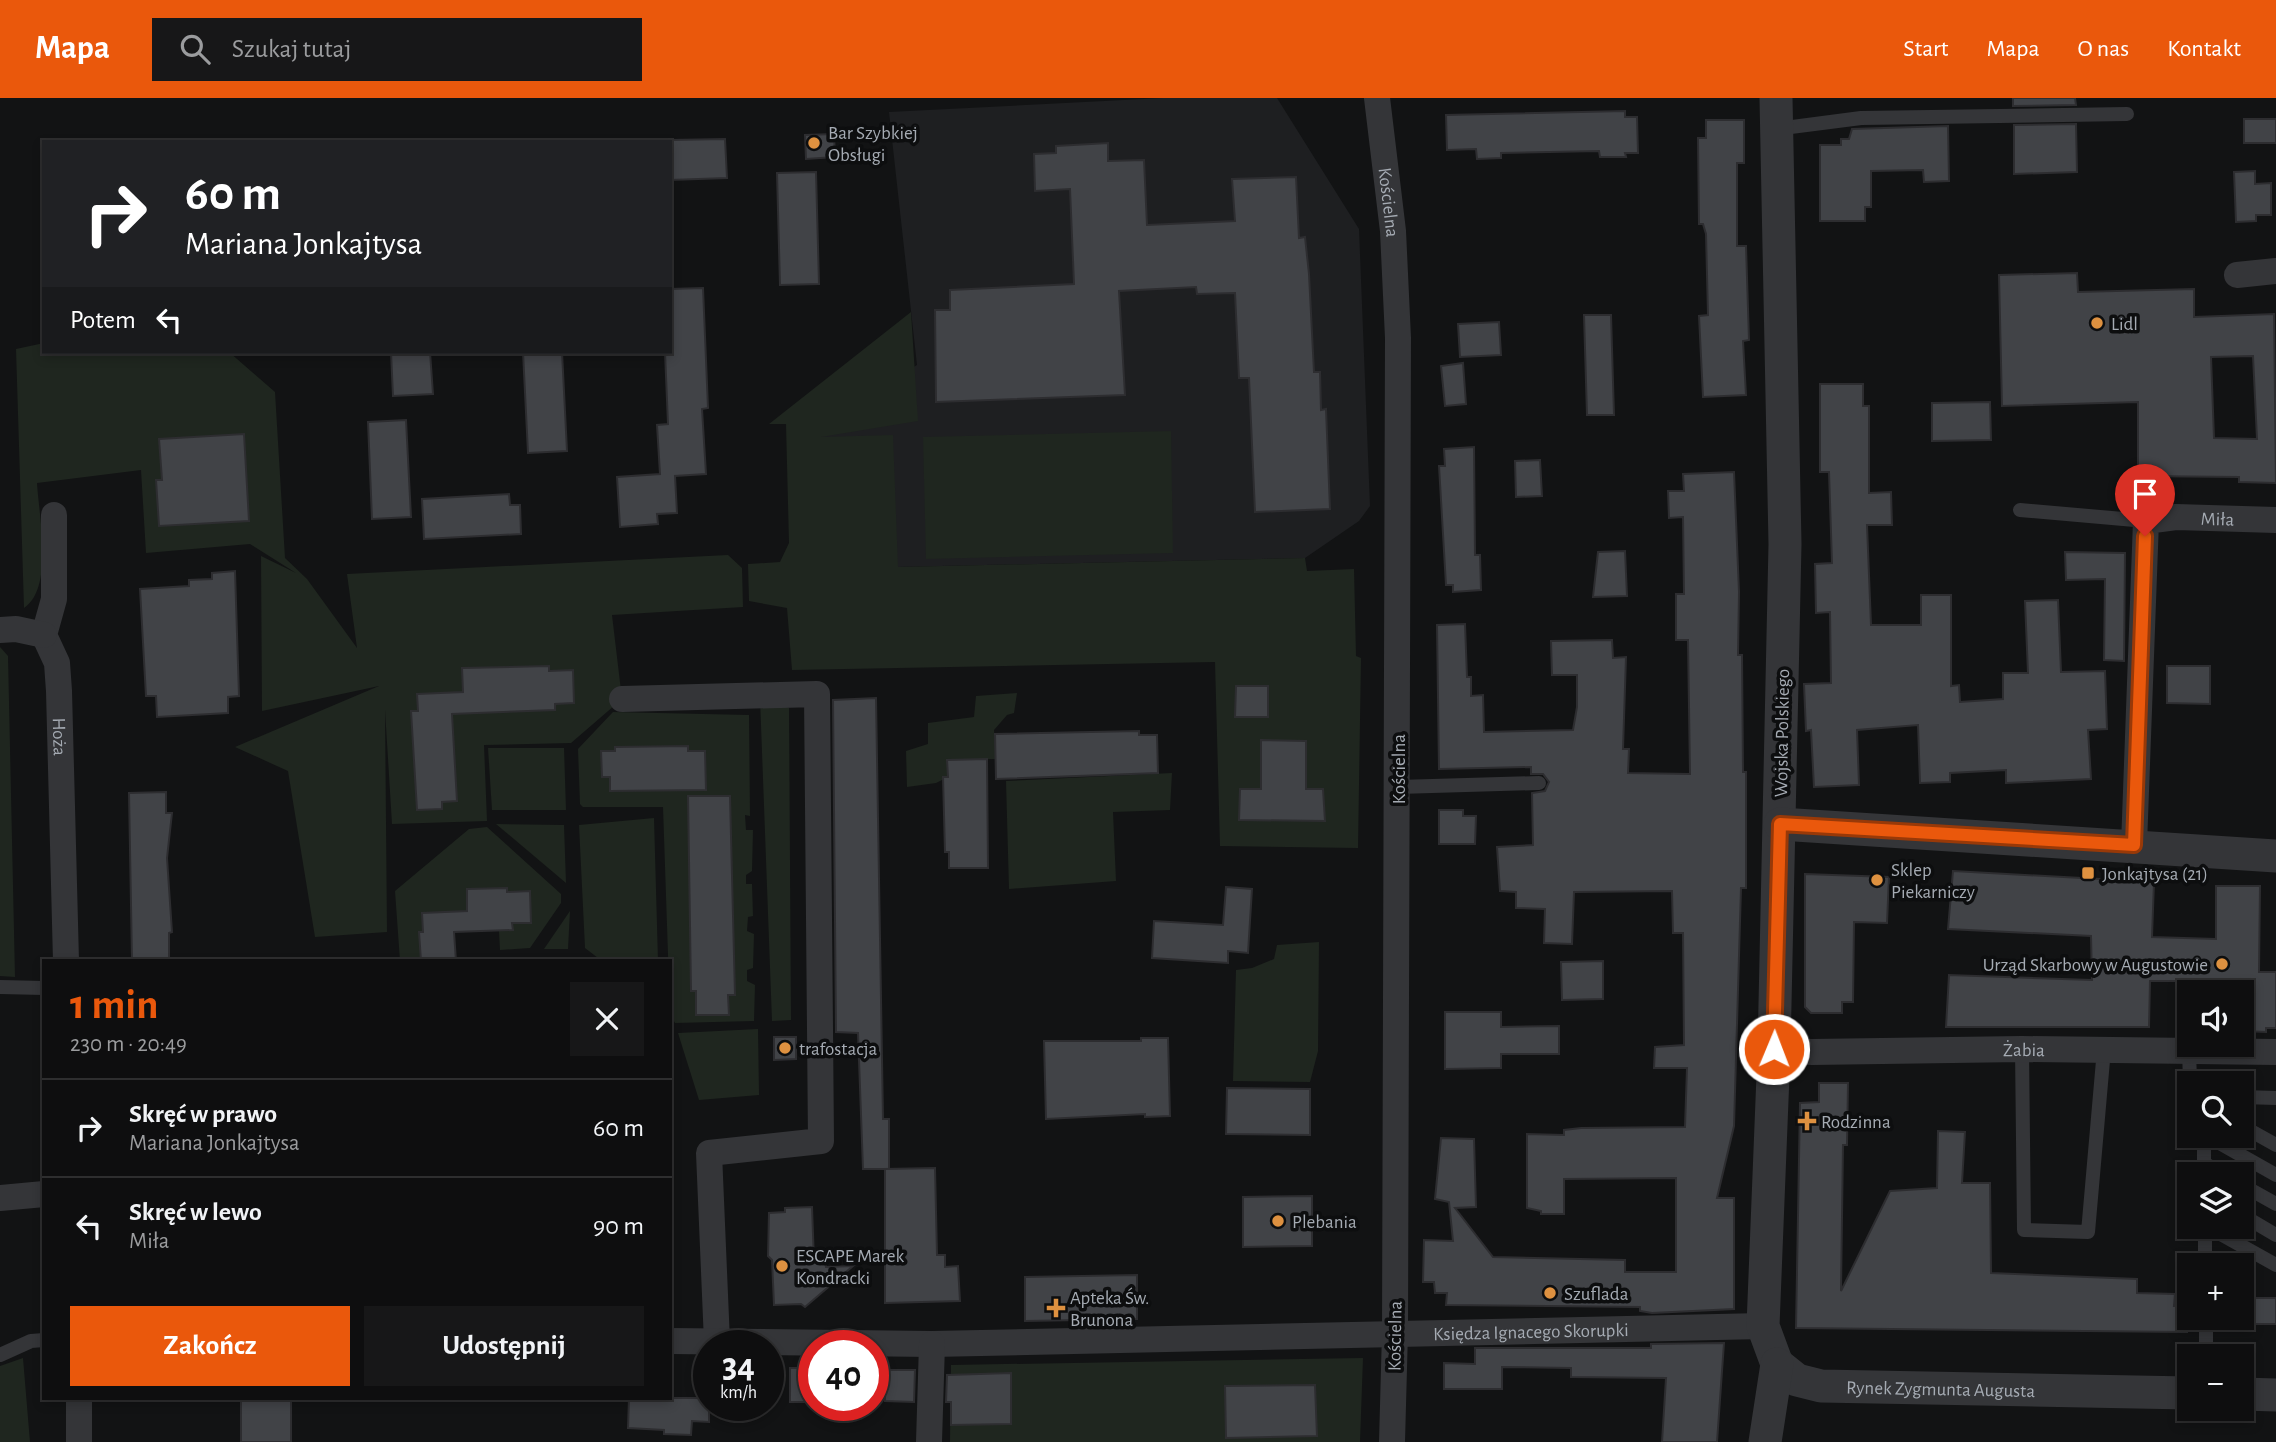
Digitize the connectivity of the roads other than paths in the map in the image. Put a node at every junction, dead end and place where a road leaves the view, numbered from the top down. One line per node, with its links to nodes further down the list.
1 (1377, 98): 14 (street, Kościelna)
2 (1776, 113): 3 (lane); 15 (street, Wojska Polskiego)
3 (2127, 114)
4 (2276, 271): 5 (street)
5 (2237, 275)
6 (2020, 510): 9 (lane)
7 (54, 515): 11 (street)
8 (2276, 520): 9 (street, Miła)
9 (2146, 521): 16 (street)
10 (0, 630): 11 (street)
11 (44, 635): 18 (street, Hoża)
12 (622, 699): 42 (street)
13 (1539, 783): 14 (lane)
14 (1398, 787): 43 (street, Kościelna)
15 (1780, 824): 16 (street); 21 (street, Wojska Polskiego)
16 (2134, 845): 17 (street)
17 (2276, 856)
18 (66, 959)
19 (0, 987): 20 (lane)
20 (42, 988)
21 (1774, 1049): 22 (street, Żabia); 41 (street, Wojska Polskiego)
22 (2022, 1049): 23 (street, Żabia); 23 (lane)
23 (2104, 1049): 24 (street, Żabia)
24 (2177, 1049)
25 (2254, 1051): 26 (street, Żabia)
26 (2276, 1052)
27 (2254, 1097): 28 (lane)
28 (2276, 1098)
29 (2254, 1133): 30 (lane)
30 (2276, 1145)
31 (2228, 1148): 32 (lane)
32 (2276, 1175)
33 (2254, 1192): 36 (lane)
34 (42, 1194): 35 (street)
35 (0, 1198)
36 (2276, 1204)
37 (2254, 1222): 38 (lane)
38 (2276, 1235)
39 (2229, 1239): 40 (lane)
40 (2276, 1265)
41 (1763, 1326): 43 (street, Księdza Ignacego Skorupki); 50 (street, Wojska Polskiego)
42 (716, 1330)
43 (1395, 1332): 48 (street, Księdza Ignacego Skorupki); 57 (street, Kościelna)
44 (42, 1340): 49 (lane)
45 (672, 1341): 46 (street, Księdza Ignacego Skorupki)
46 (693, 1341)
47 (784, 1343): 48 (street, Księdza Ignacego Skorupki)
48 (932, 1344): 56 (street)
49 (0, 1355)
50 (1777, 1364): 51 (street, Rynek Zygmunta Augusta); 58 (street)
51 (2177, 1393)
52 (2254, 1394): 53 (street)
53 (2276, 1395)
54 (79, 1400): 55 (street)
55 (79, 1442)
56 (929, 1442)
57 (1392, 1442)
58 (1765, 1442)

